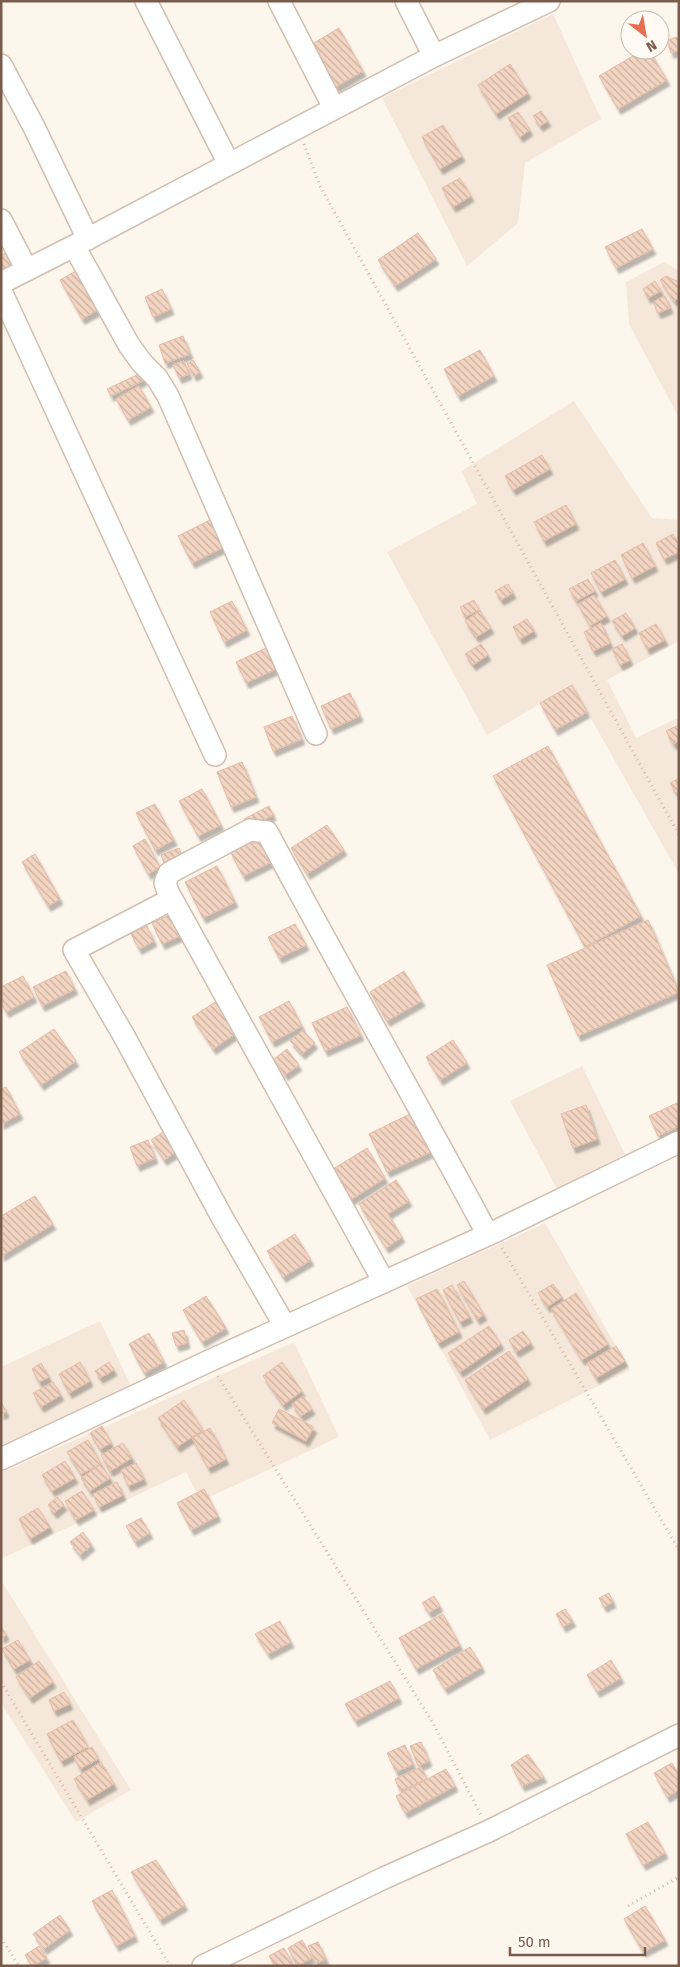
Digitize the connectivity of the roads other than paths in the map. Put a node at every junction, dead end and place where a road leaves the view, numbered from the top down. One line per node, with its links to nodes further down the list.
1 (146, 1): 8 (street)
2 (279, 1): 7 (street)
3 (406, 1): 5 (street)
4 (550, 1): 5 (street)
5 (434, 56): 7 (street)
6 (1, 65): 10 (street)
7 (334, 108): 8 (street)
8 (229, 164): 10 (street)
9 (1, 220): 11 (street)
10 (81, 243): 11 (street); 14 (street)
11 (27, 270): 12 (street)
12 (1, 283)
13 (1, 291): 15 (street)
14 (316, 734)
15 (215, 755)
16 (172, 899): 18 (street); 19 (street); 20 (street)
17 (679, 1142): 18 (street)
18 (491, 1233): 19 (street)
19 (384, 1282): 20 (street)
20 (285, 1326): 21 (street)
21 (1, 1459)
22 (679, 1735): 23 (street)
23 (203, 1966)

